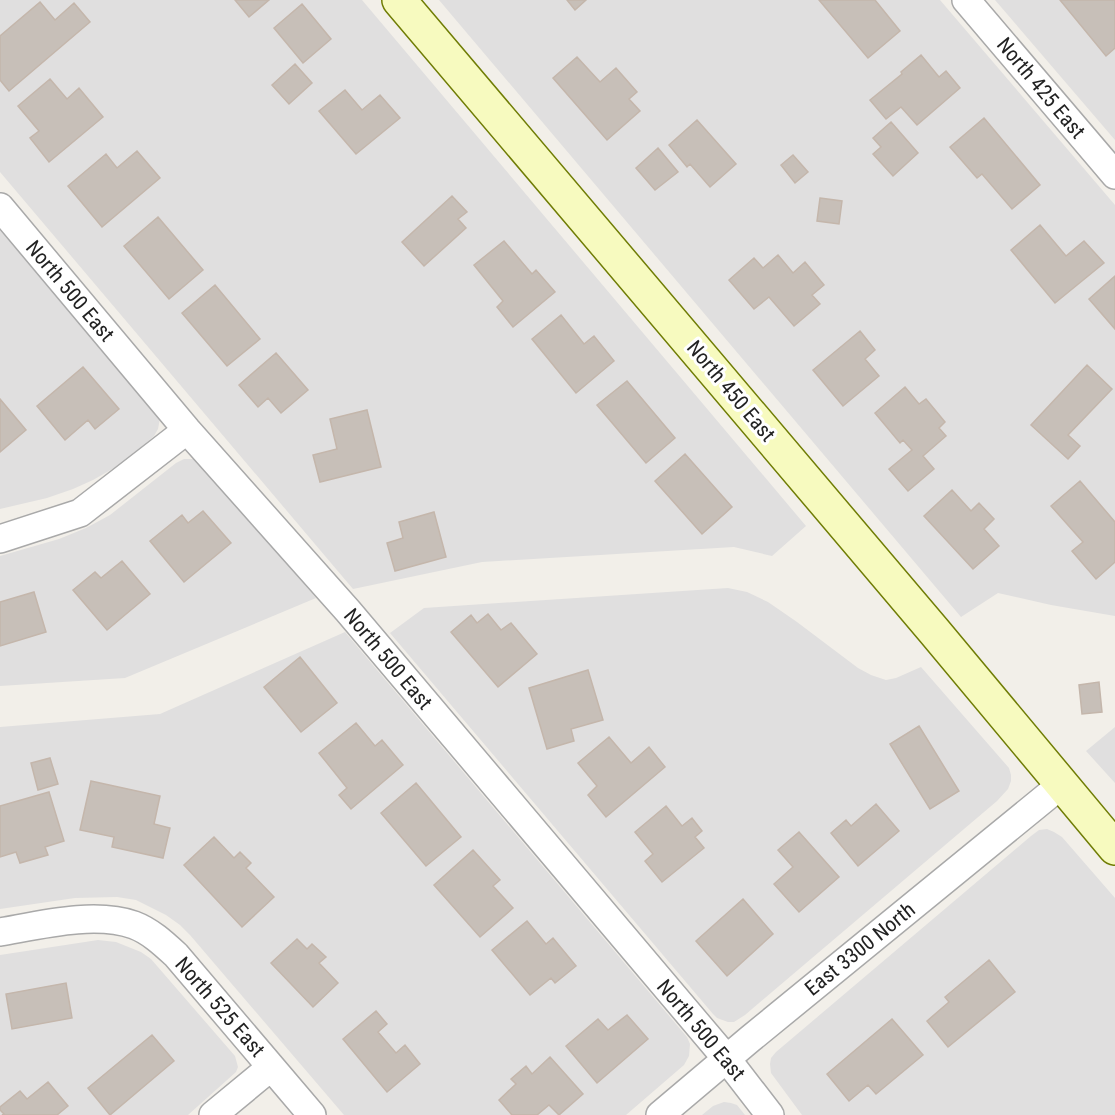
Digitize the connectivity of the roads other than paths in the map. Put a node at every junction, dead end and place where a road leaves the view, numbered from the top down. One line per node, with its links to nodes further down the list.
1 (399, 0): 7 (street, North 450 East)
2 (966, 0): 3 (street, North 425 East)
3 (1115, 175)
4 (0, 207): 5 (street, North 500 East)
5 (187, 430): 6 (street); 10 (street, North 500 East)
6 (0, 538)
7 (1061, 785): 8 (street, North 450 East); 10 (street, East 3300 North)
8 (1115, 849)
9 (0, 932): 11 (street, North 525 East)
10 (726, 1059): 14 (street, East 3300 North); 15 (street, North 500 East)
11 (271, 1067): 12 (street); 13 (street, North 525 East)
12 (213, 1115)
13 (312, 1115)
14 (660, 1115)
15 (770, 1115)

